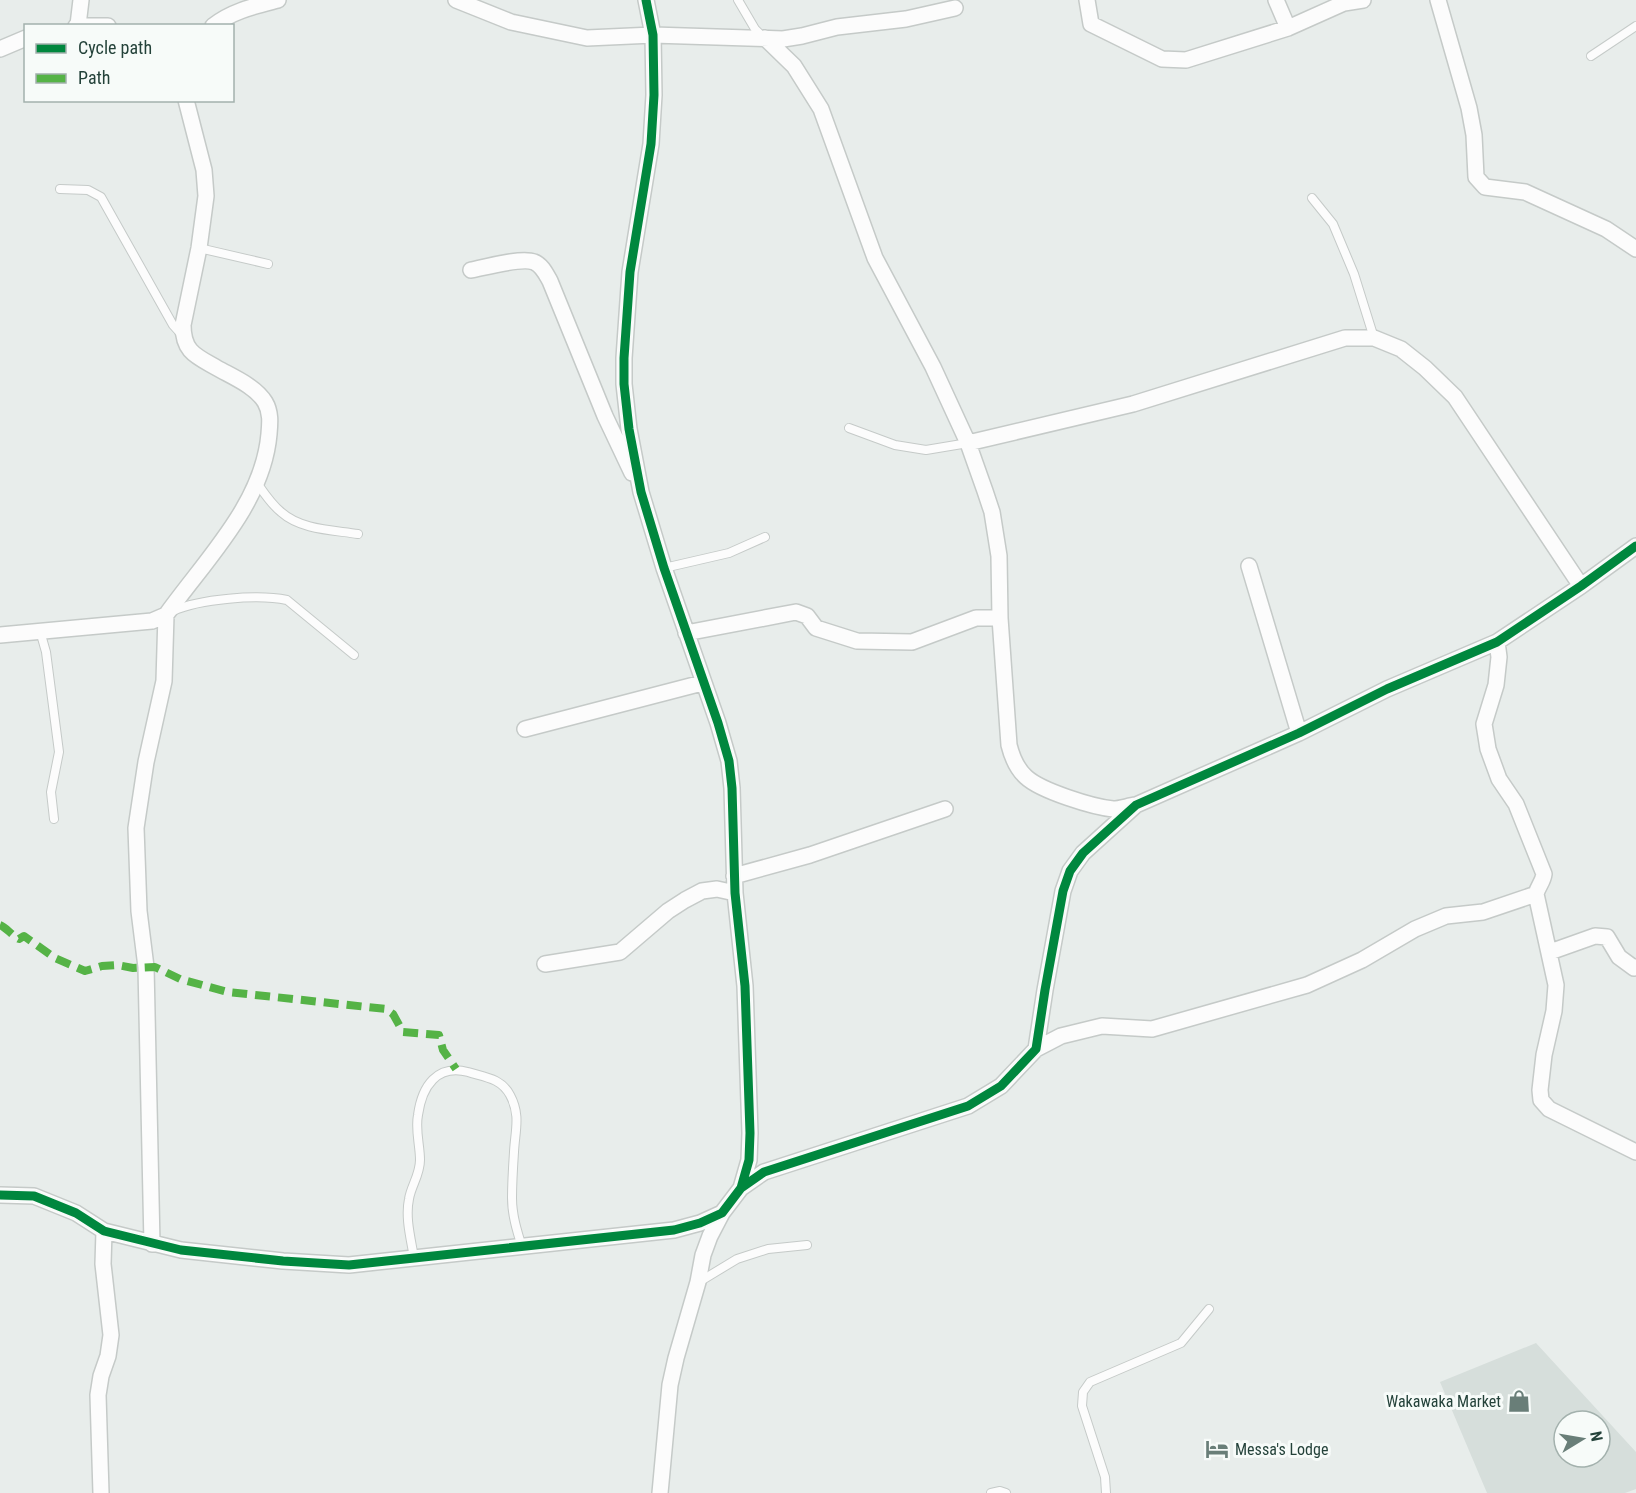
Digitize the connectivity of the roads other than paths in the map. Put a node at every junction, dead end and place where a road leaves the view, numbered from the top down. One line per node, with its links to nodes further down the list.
1 (81, 0): 11 (street)
2 (278, 0): 12 (street)
3 (456, 0): 15 (street)
4 (646, 0): 15 (street)
5 (738, 0): 16 (lane)
6 (1087, 0): 14 (street)
7 (1276, 0): 14 (street)
8 (1363, 0): 14 (street)
9 (1438, 0): 24 (street)
10 (955, 8): 16 (street)
11 (77, 24)
12 (217, 24)
13 (1636, 26): 19 (lane)
14 (1288, 28)
15 (653, 35): 16 (street); 32 (street)
16 (765, 38): 30 (street)
17 (24, 39): 18 (street)
18 (0, 49)
19 (1591, 56)
20 (186, 102): 23 (street)
21 (60, 189): 27 (lane)
22 (1312, 198): 28 (lane)
23 (199, 248): 25 (lane); 27 (street)
24 (1636, 249)
25 (268, 264)
26 (471, 270): 32 (street)
27 (183, 336): 31 (street)
28 (1374, 338): 30 (street); 38 (street)
29 (849, 429): 30 (lane)
30 (968, 443): 40 (street)
31 (257, 483): 33 (lane); 39 (street)
32 (641, 492): 37 (street)
33 (358, 534)
34 (765, 537): 37 (lane)
35 (1636, 546): 38 (street)
36 (1249, 566): 48 (street)
37 (664, 568): 42 (street)
38 (1581, 586): 44 (street)
39 (166, 615): 41 (street); 45 (lane); 64 (street)
40 (1000, 618): 42 (street); 49 (street)
41 (40, 632): 43 (street); 51 (lane)
42 (686, 633): 46 (street)
43 (0, 635)
44 (1497, 642): 48 (street); 54 (street)
45 (354, 655)
46 (702, 683): 47 (street); 52 (street)
47 (525, 729)
48 (1299, 733): 49 (street)
49 (1136, 805): 58 (street)
50 (945, 809): 52 (street)
51 (54, 819)
52 (734, 876): 53 (street)
53 (735, 893): 56 (street); 60 (street)
54 (1536, 894): 55 (street); 58 (street)
55 (1550, 952): 57 (street); 59 (street)
56 (545, 964)
57 (1636, 967)
58 (1036, 1049): 60 (street)
59 (1636, 1152)
60 (741, 1188): 62 (street)
61 (0, 1195): 63 (street)
62 (722, 1213): 66 (street); 68 (street)
63 (104, 1231): 64 (street); 70 (street)
64 (152, 1244): 67 (street)
65 (807, 1245): 68 (lane)
66 (522, 1247): 67 (street); 67 (lane)
67 (414, 1258)
68 (698, 1282): 71 (street)
69 (1209, 1309): 74 (lane)
70 (101, 1493)
71 (660, 1493)
72 (991, 1493): 73 (lane)
73 (1006, 1493)
74 (1106, 1493)

